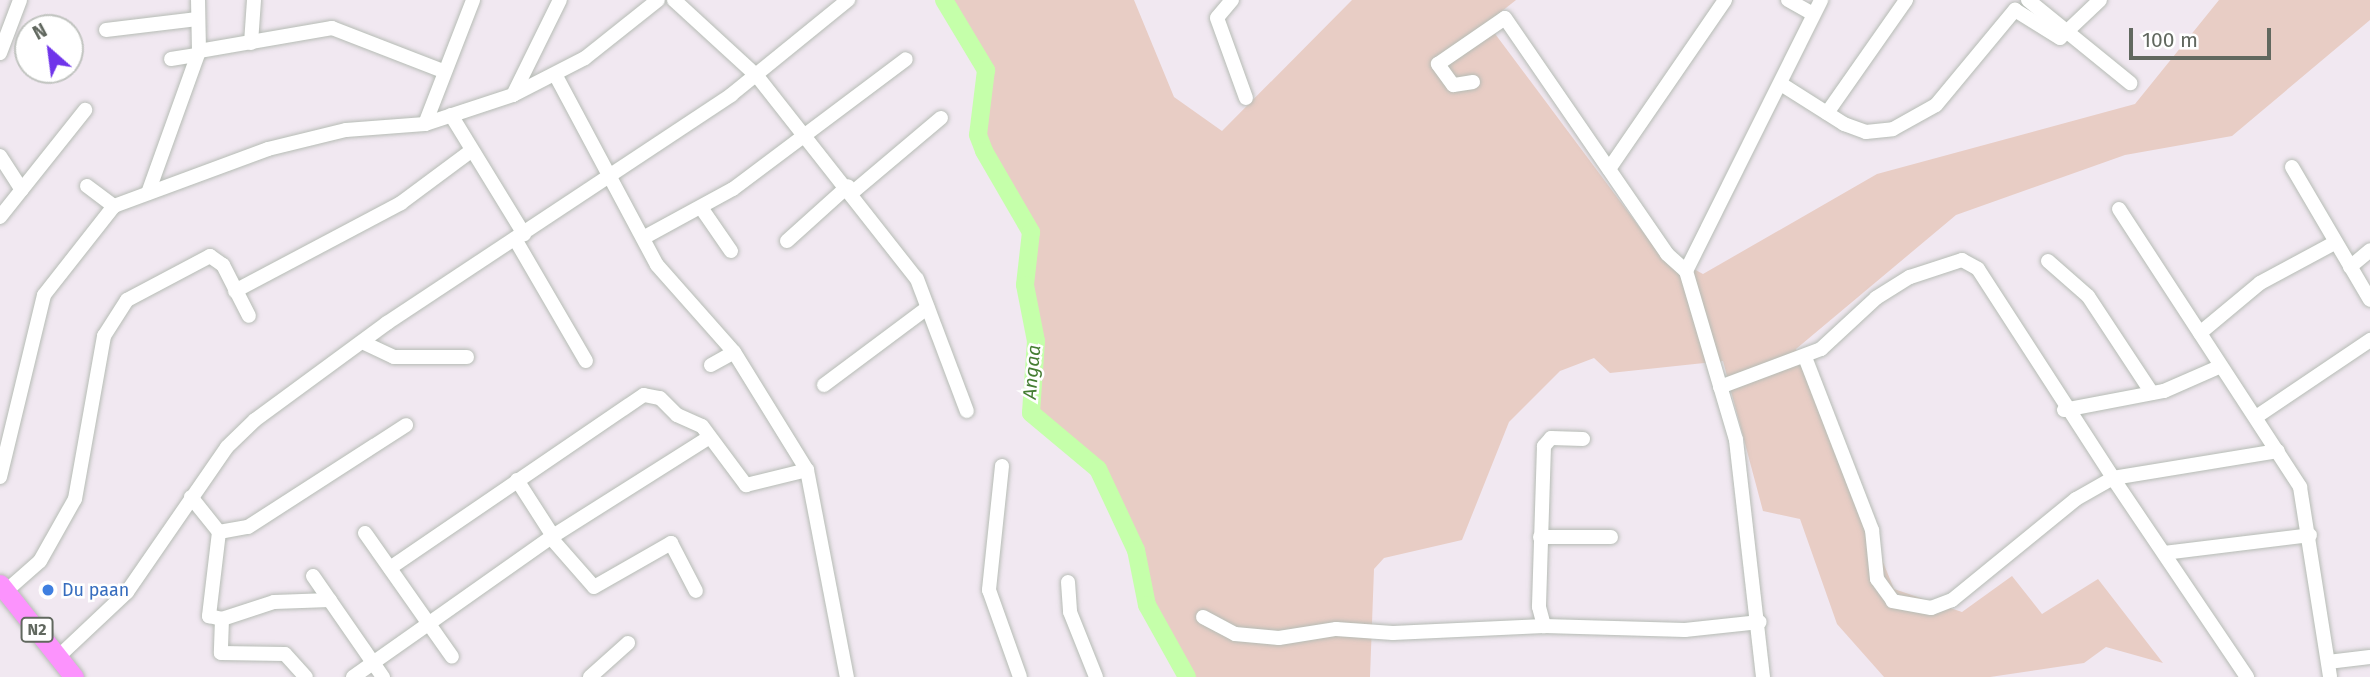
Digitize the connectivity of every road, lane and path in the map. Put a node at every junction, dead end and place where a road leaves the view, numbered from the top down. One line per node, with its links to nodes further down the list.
1 (20, 0): 21 (street)
2 (198, 0): 17 (street)
3 (254, 0): 20 (street)
4 (473, 0): 25 (street)
5 (560, 0): 31 (street)
6 (658, 0): 26 (street)
7 (674, 0): 27 (street)
8 (848, 0): 27 (street)
9 (1232, 0): 32 (street)
10 (1725, 0): 42 (street)
11 (1788, 0): 16 (street)
12 (1821, 0): 16 (street)
13 (1906, 0): 34 (street)
14 (2028, 0): 18 (street)
15 (2100, 0): 18 (street)
16 (1813, 14): 30 (street)
17 (197, 19): 19 (street); 22 (street)
18 (2069, 29): 29 (street); 34 (street)
19 (106, 30)
20 (251, 43): 22 (street); 25 (street)
21 (0, 53)
22 (198, 53): 23 (street); 47 (street)
23 (170, 59)
24 (906, 59): 38 (street)
25 (443, 71): 37 (street)
26 (556, 76): 31 (street); 43 (street)
27 (757, 76): 38 (street); 43 (street)
28 (1473, 82): 42 (street)
29 (2130, 83)
30 (1781, 84): 34 (street); 60 (street)
31 (513, 95): 35 (street)
32 (1246, 98)
33 (85, 110): 46 (street)
34 (1827, 113)
35 (451, 115): 37 (street); 39 (street)
36 (941, 118): 45 (street)
37 (425, 124): 47 (street)
38 (804, 135): 45 (street); 49 (street)
39 (471, 151): 52 (street); 61 (street)
40 (0, 156): 46 (street)
41 (2292, 167): 55 (street)
42 (1609, 169): 60 (street)
43 (610, 180): 52 (street); 53 (street)
44 (87, 186): 48 (street)
45 (851, 189): 54 (street); 63 (street)
46 (22, 190): 51 (street)
47 (148, 193): 48 (street)
48 (114, 206): 86 (street)
49 (702, 209): 53 (street); 57 (street)
50 (2119, 209): 65 (street)
51 (0, 217)
52 (520, 237): 67 (street); 71 (street)
53 (643, 238): 68 (street)
54 (787, 241)
55 (2336, 242): 59 (street); 65 (street)
56 (2370, 250): 59 (street)
57 (731, 251)
58 (2048, 261): 76 (street)
59 (2350, 267): 62 (street)
60 (1686, 271): 75 (street)
61 (236, 290): 64 (street); 100 (street)
62 (2370, 300)
63 (927, 309): 74 (street); 78 (street)
64 (248, 316)
65 (2200, 333): 73 (street)
66 (2370, 340): 79 (street)
67 (362, 342): 69 (street); 89 (street)
68 (734, 352): 72 (street); 85 (street)
69 (467, 357)
70 (1805, 357): 75 (street); 77 (street); 87 (street)
71 (586, 361)
72 (710, 365)
73 (2221, 366): 76 (street); 79 (street)
74 (824, 385)
75 (1720, 387): 105 (street)
76 (2152, 393): 77 (street)
77 (2064, 410): 87 (street)
78 (967, 411)
79 (2256, 417): 83 (street)
80 (406, 425): 90 (street)
81 (708, 438): 85 (street); 88 (street); 93 (street)
82 (1583, 439): 94 (street)
83 (2278, 451): 87 (street); 92 (street)
84 (1002, 466): 120 (street)
85 (807, 470): 119 (street)
86 (0, 477)
87 (2113, 478): 96 (street)
88 (517, 480): 93 (street); 97 (street)
89 (191, 497): 90 (street); 109 (street)
90 (219, 532): 104 (street)
91 (365, 533): 97 (street)
92 (2310, 534): 96 (street); 113 (street)
93 (552, 537): 101 (street); 106 (street)
94 (1540, 537): 95 (street); 107 (street)
95 (1611, 537)
96 (2164, 553): 123 (street)
97 (390, 568): 106 (street)
98 (313, 576): 102 (street)
99 (1068, 582): 121 (street)
100 (3, 588): 109 (highway, N2)
101 (696, 591)
102 (330, 600): 104 (street); 112 (street)
103 (1203, 617): 107 (street)
104 (222, 619): 116 (street)
105 (1760, 622): 107 (street); 122 (street)
106 (428, 625): 110 (street); 112 (street)
107 (1544, 626)
108 (628, 643): 115 (street)
109 (58, 657): 114 (highway, N2)
110 (452, 657)
111 (2370, 657): 113 (street)
112 (373, 662): 117 (street); 118 (street)
113 (2329, 670)
114 (72, 676)
115 (594, 676)
116 (306, 677)
117 (353, 677)
118 (383, 677)
119 (847, 677)
120 (1020, 677)
121 (1096, 677)
122 (1763, 677)
123 (2247, 677)

